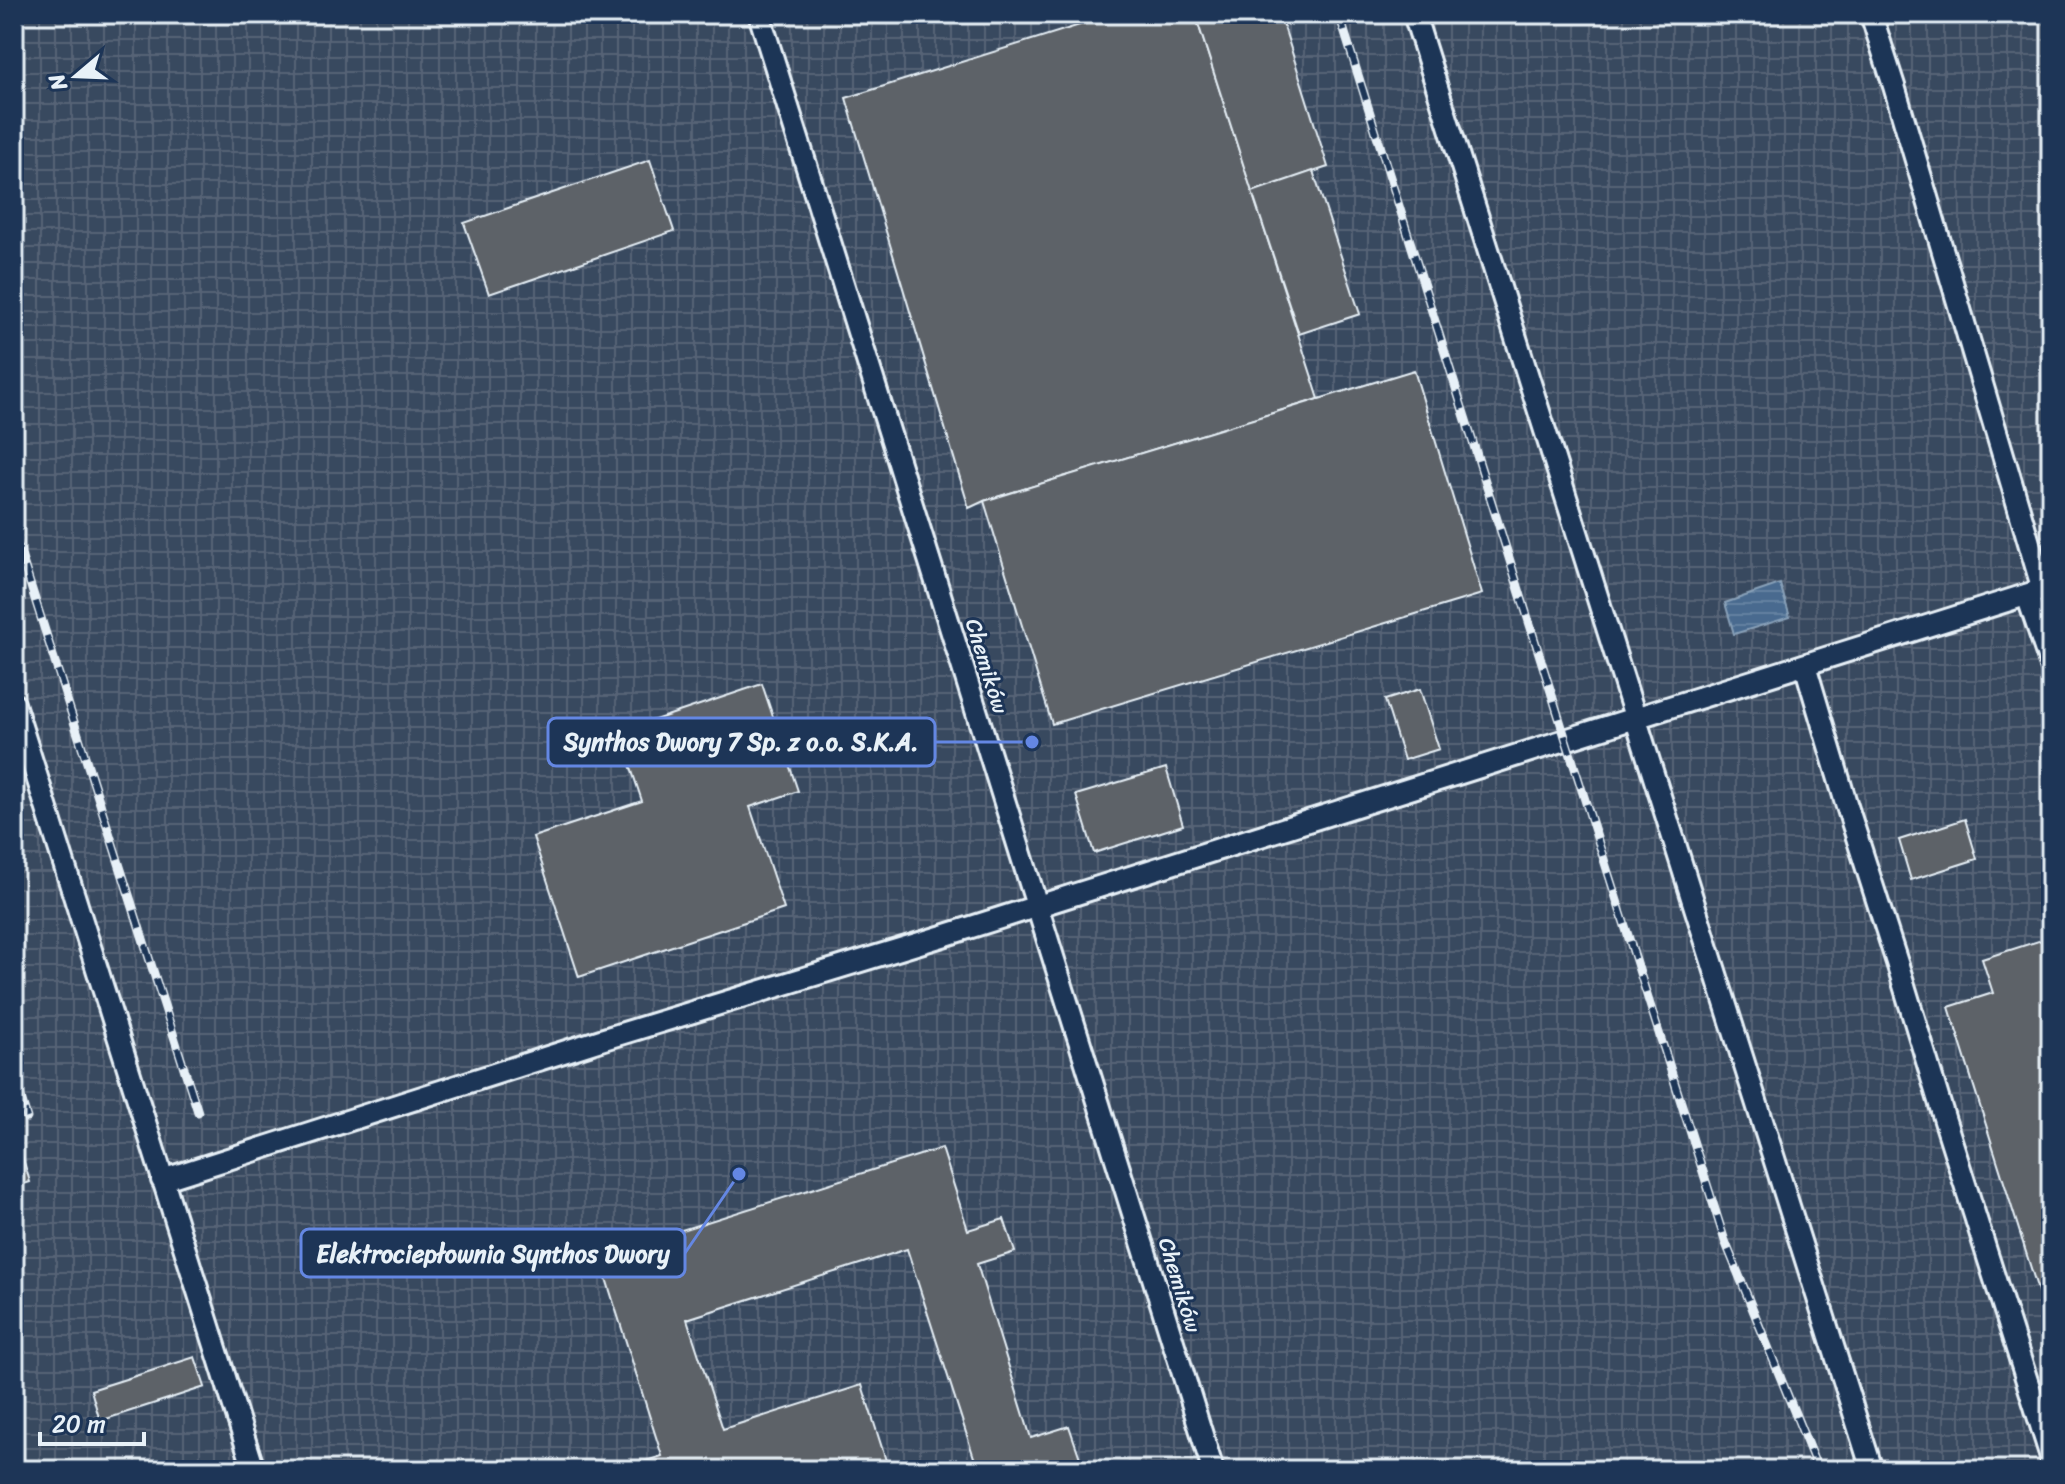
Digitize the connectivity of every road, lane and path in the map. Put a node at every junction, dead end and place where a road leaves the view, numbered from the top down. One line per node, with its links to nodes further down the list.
1 (759, 14): 9 (lane, Chemików)
2 (1414, 14): 8 (lane)
3 (1871, 14): 4 (lane)
4 (2040, 591): 5 (lane); 6 (lane)
5 (1805, 665): 8 (lane); 11 (lane)
6 (2051, 666)
7 (14, 704): 10 (lane)
8 (1636, 717): 9 (lane); 14 (lane)
9 (1036, 906): 10 (lane); 13 (lane, Chemików)
10 (162, 1180): 12 (lane)
11 (2051, 1457)
12 (254, 1470)
13 (1213, 1470)
14 (1872, 1470)

